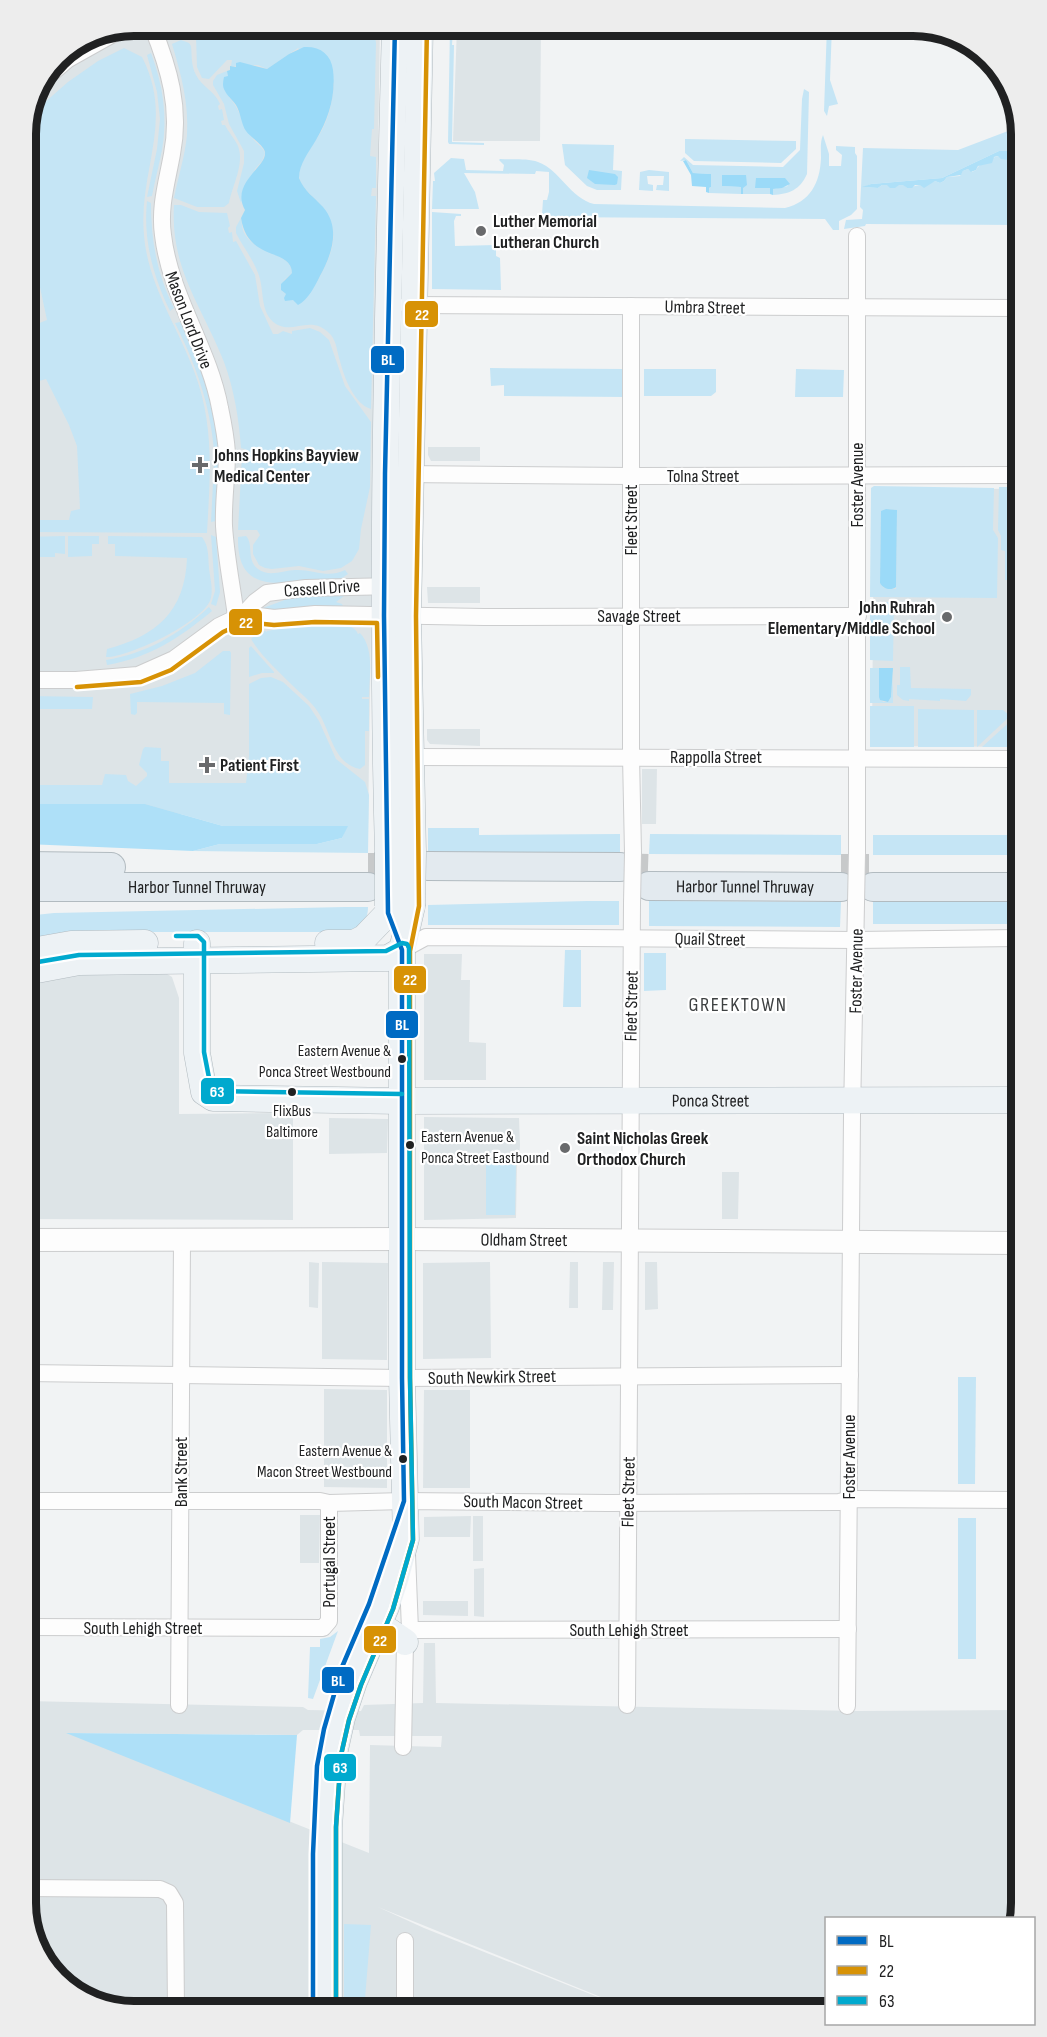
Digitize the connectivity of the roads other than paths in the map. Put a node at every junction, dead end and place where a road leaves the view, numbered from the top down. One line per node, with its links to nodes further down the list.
1 (156, 36): 16 (street, Mason Lord Drive)
2 (395, 36): 5 (main road)
3 (420, 36): 6 (main road)
4 (857, 236): 8 (street, Foster Avenue)
5 (388, 305): 6 (street, Umbra Street); 10 (main road)
6 (414, 305): 7 (street, Umbra Street); 11 (main road)
7 (631, 306): 8 (street, Umbra Street); 14 (street, Fleet Street)
8 (857, 308): 9 (street, Umbra Street); 12 (street, Foster Avenue)
9 (1011, 308)
10 (385, 474): 11 (street, Tolna Street); 15 (main road)
11 (412, 474): 14 (street, Tolna Street); 15 (main road)
12 (858, 475): 13 (street, Tolna Street); 14 (street, Tolna Street); 19 (street, Foster Avenue)
13 (1011, 475)
14 (631, 476): 18 (street, Fleet Street)
15 (396, 586): 16 (street, Cassell Drive); 17 (main road)
16 (240, 615): 17 (street, Cassell Drive); 20 (street, Cassell Drive)
17 (404, 616): 18 (street, Savage Street); 22 (main road); 29 (main road)
18 (631, 616): 19 (street, Savage Street); 21 (street, Fleet Street)
19 (858, 616): 23 (street, Foster Avenue)
20 (36, 680)
21 (631, 756): 22 (street, Rappolla Street); 23 (street, Rappolla Street); 27 (street, Fleet Street)
22 (411, 757): 29 (main road)
23 (858, 758): 24 (street, Rappolla Street); 28 (street, Foster Avenue)
24 (1011, 759)
25 (36, 866): 29 (highway, Harbor Tunnel Thruway)
26 (1011, 869): 28 (highway, Harbor Tunnel Thruway)
27 (634, 877): 28 (highway, Harbor Tunnel Thruway); 29 (highway, Harbor Tunnel Thruway); 33 (street, Fleet Street)
28 (857, 878): 31 (highway, Harbor Tunnel Thruway); 35 (street, Foster Avenue)
29 (393, 882): 30 (highway, Harbor Tunnel Thruway); 32 (highway); 37 (main road); 38 (main road)
30 (36, 886)
31 (1011, 886)
32 (36, 905)
33 (632, 938): 35 (street, Quail Street); 37 (street, Quail Street); 42 (street, Fleet Street)
34 (1011, 938): 35 (street, Quail Street)
35 (856, 940): 43 (street, Foster Avenue)
36 (36, 950): 38 (main road)
37 (402, 950): 38 (main road); 41 (main road)
38 (197, 951): 39 (main road); 41 (main road, Ponca Street)
39 (36, 970)
40 (1011, 1100): 43 (main road, Ponca Street)
41 (402, 1101): 42 (main road, Ponca Street); 44 (main road)
42 (630, 1101): 43 (main road, Ponca Street); 47 (street, Fleet Street)
43 (853, 1101): 48 (street, Foster Avenue)
44 (403, 1239): 46 (street, Oldham Street); 47 (street, Oldham Street); 54 (main road)
45 (36, 1240): 46 (street, Oldham Street)
46 (182, 1240): 51 (street, Bank Street)
47 (632, 1241): 48 (street, Oldham Street); 52 (street, Fleet Street)
48 (852, 1241): 49 (street, Oldham Street); 53 (street, Foster Avenue)
49 (1011, 1243)
50 (36, 1373): 51 (street, South Newkirk Street)
51 (182, 1374): 54 (street, South Newkirk Street); 59 (street, Bank Street)
52 (630, 1375): 53 (street, South Newkirk Street); 54 (street, South Newkirk Street); 61 (street, Fleet Street)
53 (850, 1375): 55 (street, Foster Avenue)
54 (402, 1378): 58 (main road)
55 (849, 1500): 56 (street, South Macon Street); 61 (street, South Macon Street); 66 (street, Foster Avenue)
56 (1011, 1500)
57 (36, 1501): 59 (street, South Macon Street)
58 (404, 1501): 60 (street, South Macon Street); 61 (street, South Macon Street); 62 (main road); 77 (main road)
59 (180, 1502): 60 (street, South Macon Street); 65 (street, Bank Street)
60 (329, 1503): 63 (street, Portugal Street)
61 (628, 1503): 67 (street, Fleet Street)
62 (406, 1539): 68 (main road); 69 (street)
63 (329, 1622): 65 (street, South Lehigh Street)
64 (36, 1627): 65 (street, South Lehigh Street)
65 (180, 1628): 70 (street, Bank Street)
66 (848, 1629): 67 (street, South Lehigh Street); 72 (street, Foster Avenue)
67 (627, 1630): 69 (street, South Lehigh Street); 71 (street, Fleet Street)
68 (375, 1631): 69 (main road); 78 (main road)
69 (408, 1636): 73 (street)
70 (179, 1705)
71 (627, 1705)
72 (847, 1706)
73 (403, 1747)
74 (36, 1888): 76 (street)
75 (405, 1941): 79 (street)
76 (177, 2001)
77 (313, 2001)
78 (328, 2001)
79 (405, 2001)

